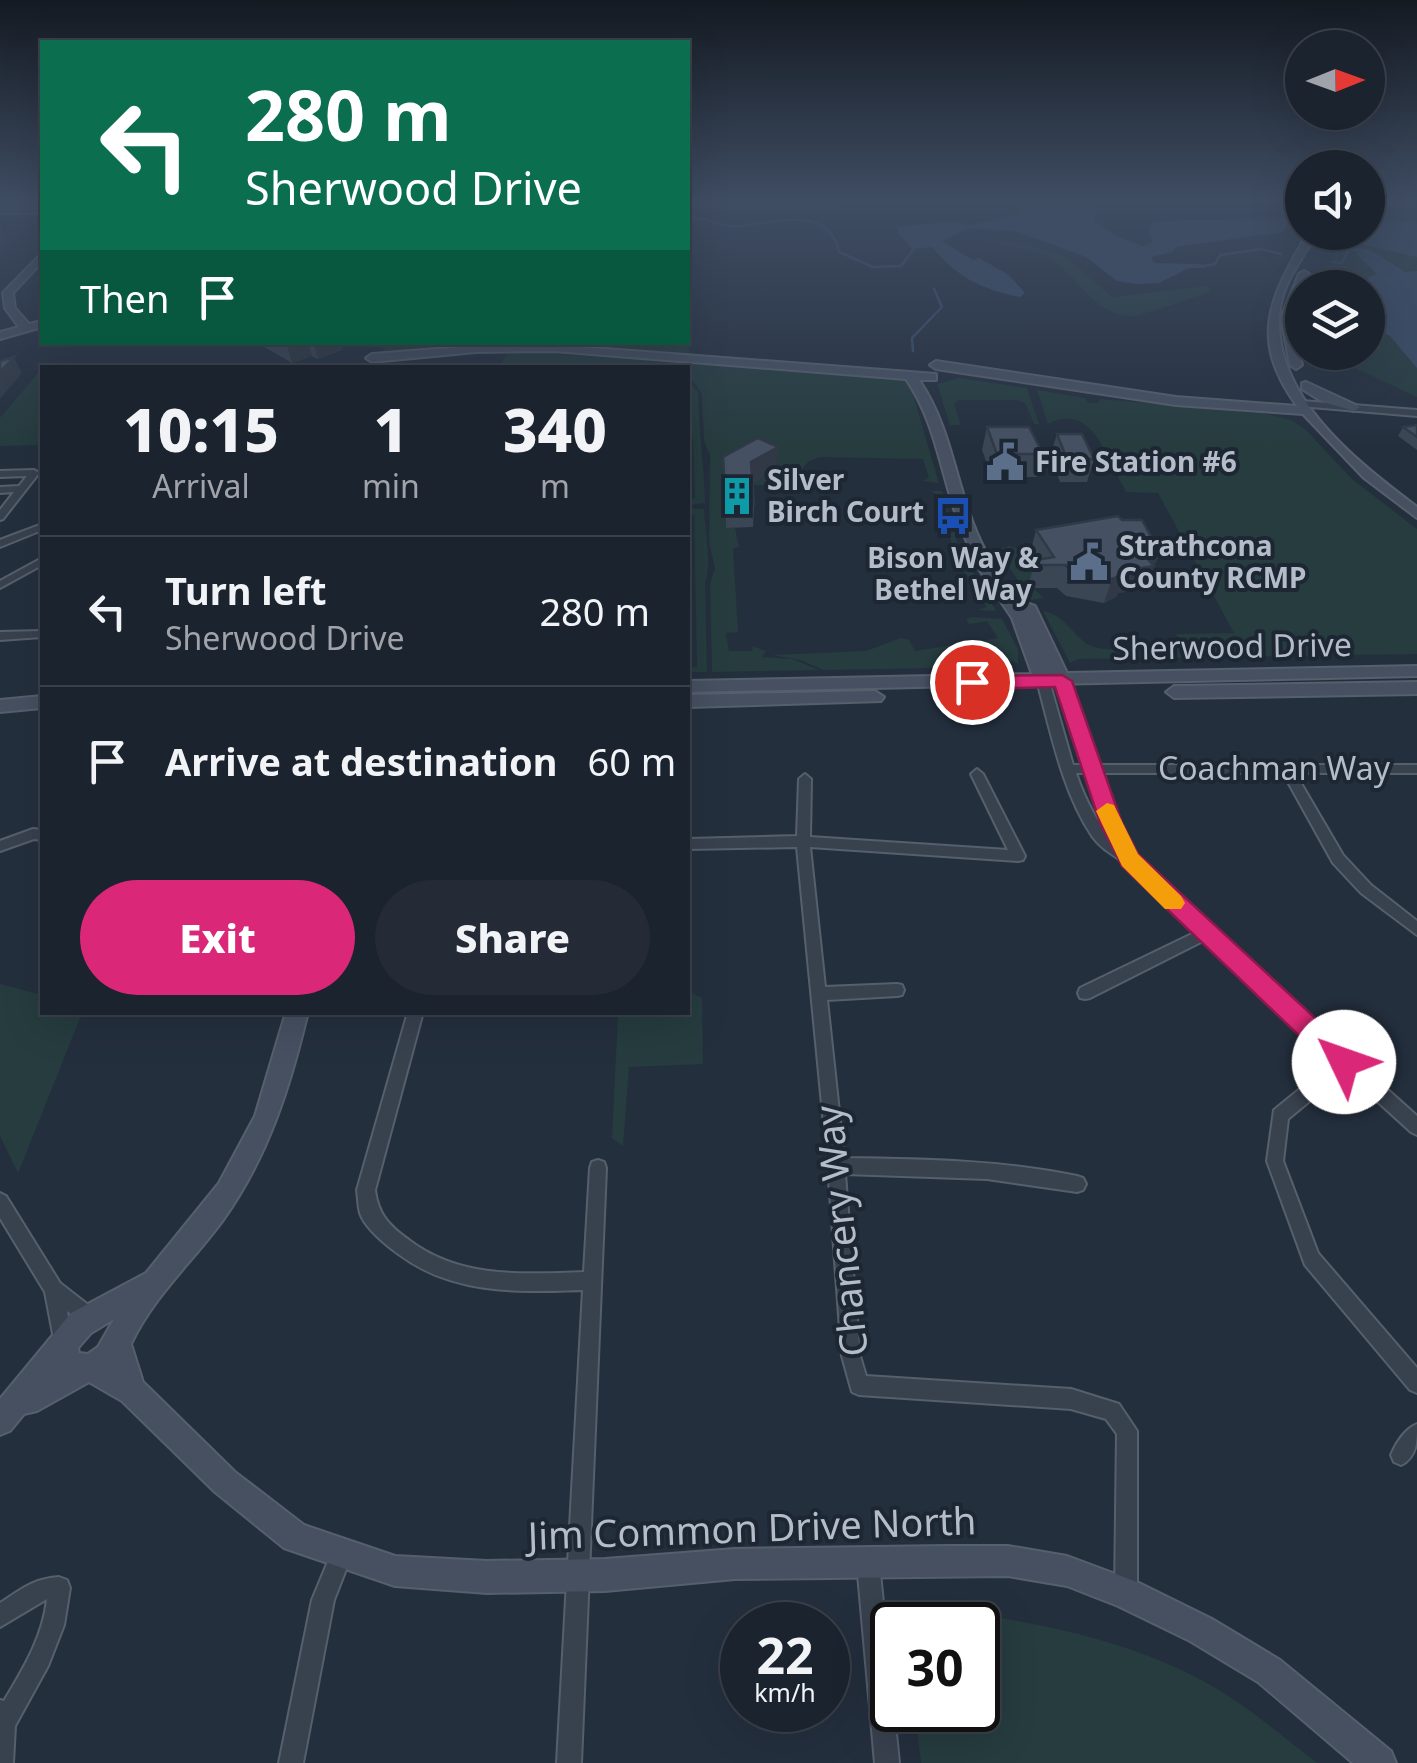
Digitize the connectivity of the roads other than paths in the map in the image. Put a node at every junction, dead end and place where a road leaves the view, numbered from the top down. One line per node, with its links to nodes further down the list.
1 (19, 281): 5 (main road)
2 (1288, 281): 9 (main road)
3 (1300, 281): 10 (main road)
4 (40, 324): 5 (main road)
5 (26, 328): 6 (main road)
6 (0, 336)
7 (372, 363): 8 (main road)
8 (920, 369): 11 (main road); 31 (main road)
9 (1287, 375): 11 (main road); 12 (main road)
10 (1306, 386): 12 (main road); 13 (main road)
11 (1264, 404): 12 (main road); 16 (main road)
12 (1312, 407): 13 (street); 16 (main road); 20 (main road)
13 (1355, 410): 14 (street); 15 (main road)
14 (1417, 415)
15 (1342, 421)
16 (1325, 432): 21 (main road)
17 (0, 474): 19 (street)
18 (0, 490): 19 (street)
19 (22, 490): 22 (street)
20 (1417, 498)
21 (1417, 514)
22 (0, 517)
23 (40, 529): 24 (street)
24 (3, 538)
25 (40, 561): 26 (street)
26 (0, 585)
27 (40, 634): 28 (street)
28 (0, 636)
29 (1417, 671): 31 (main road, Sherwood Drive)
30 (690, 686): 31 (main road, Sherwood Drive)
31 (1055, 687): 32 (main road, Sherwood Drive); 36 (main road, Sherwood Drive); 40 (street); 41 (street)
32 (1417, 688)
33 (0, 698): 34 (main road)
34 (40, 700)
35 (40, 700): 37 (main road)
36 (690, 701)
37 (0, 706)
38 (40, 714): 39 (main road)
39 (0, 715)
40 (1070, 769): 41 (street, Coachman Way); 50 (street)
41 (1092, 769): 43 (street, Coachman Way); 50 (street)
42 (1417, 769): 43 (street, Coachman Way)
43 (1287, 770): 51 (street)
44 (977, 774): 47 (street)
45 (805, 779): 47 (street, Chancery Way)
46 (40, 836): 49 (street)
47 (803, 843): 48 (street); 55 (street, Chancery Way)
48 (690, 844)
49 (0, 846)
50 (1130, 860): 52 (street)
51 (1417, 929)
52 (1205, 934): 54 (street); 58 (street)
53 (898, 990): 55 (street)
54 (1086, 992)
55 (818, 994): 60 (street, Chancery Way)
56 (296, 1015): 64 (main road)
57 (415, 1015): 65 (street)
58 (1344, 1062): 59 (street); 71 (street)
59 (1417, 1127)
60 (836, 1166): 62 (street); 79 (street, Chancery Way)
61 (598, 1168): 65 (street)
62 (1077, 1184)
63 (0, 1202): 66 (street)
64 (160, 1277): 67 (main road); 68 (main road)
65 (594, 1281): 78 (street)
66 (54, 1289): 67 (street); 69 (street)
67 (93, 1316): 68 (main road); 69 (main road)
68 (118, 1340): 70 (main road); 72 (main road, Jim Common Drive North)
69 (66, 1342): 70 (main road); 73 (main road)
70 (87, 1369): 72 (main road, Jim Common Drive North); 73 (main road)
71 (1417, 1384)
72 (132, 1391): 76 (main road, Jim Common Drive North)
73 (4, 1417)
74 (1417, 1434): 75 (street)
75 (1401, 1455)
76 (341, 1554): 78 (main road, Jim Common Drive North); 83 (street)
77 (868, 1562): 78 (main road, Jim Common Drive North); 79 (main road, Jim Common Drive North); 85 (street)
78 (579, 1574): 84 (street)
79 (1126, 1593): 86 (main road, Jim Common Drive North)
80 (0, 1616): 81 (street)
81 (2, 1717): 82 (street)
82 (1, 1763)
83 (291, 1763)
84 (569, 1763)
85 (888, 1763)
86 (1379, 1763)

